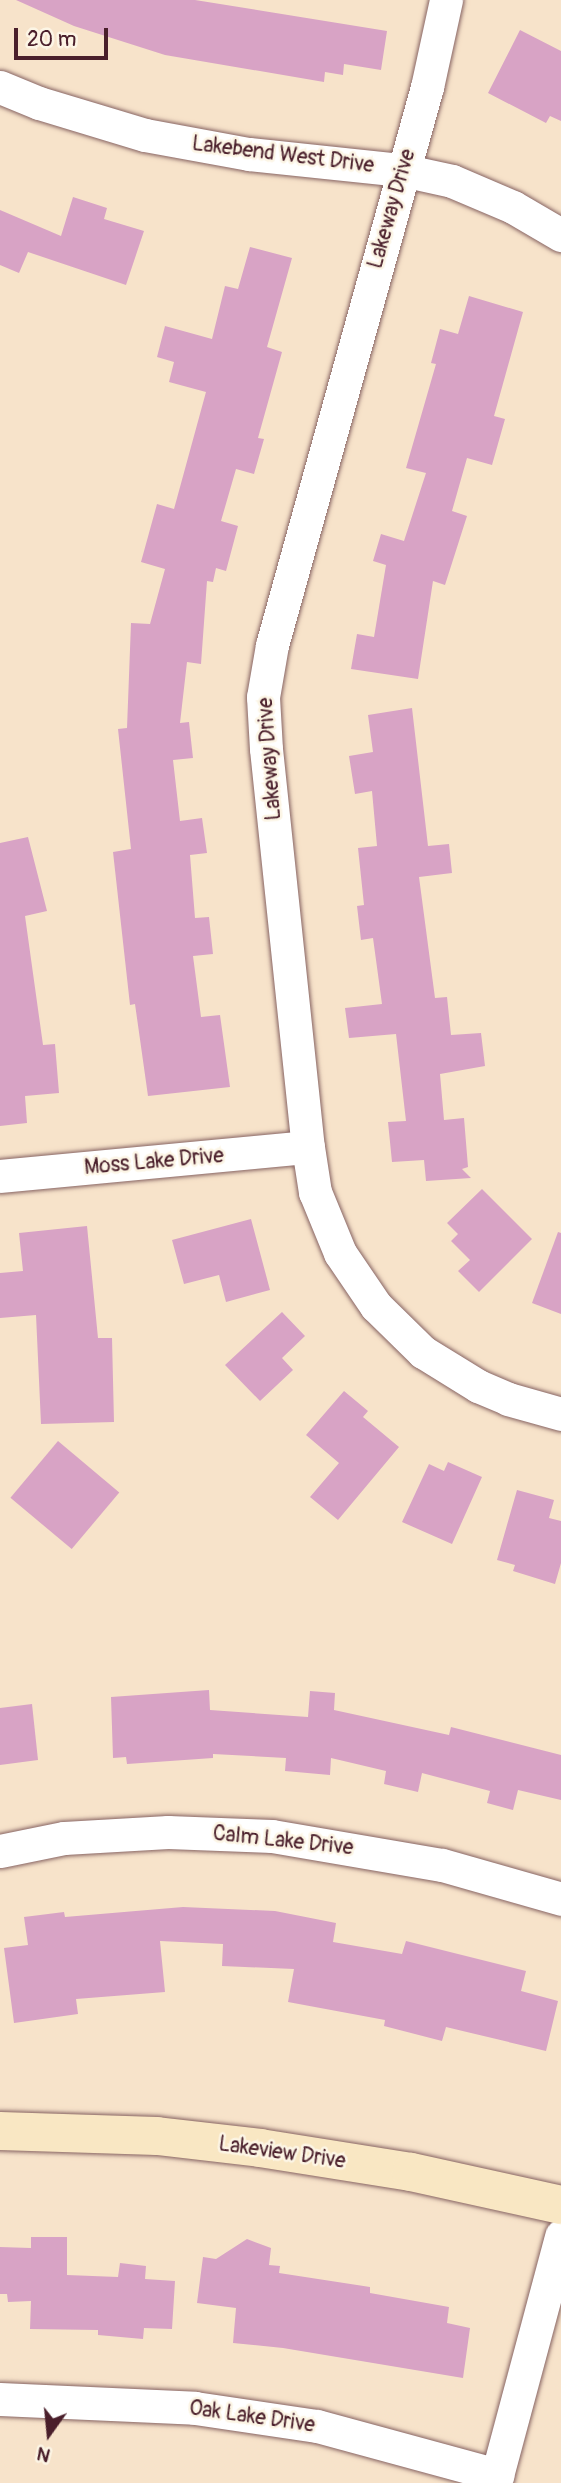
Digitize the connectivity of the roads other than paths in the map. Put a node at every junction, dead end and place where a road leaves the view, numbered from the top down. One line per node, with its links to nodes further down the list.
1 (446, 0): 3 (street, Lakeway Drive)
2 (0, 87): 3 (street, Lakebend West Drive)
3 (402, 170): 4 (street, Lakebend West Drive); 5 (street, Lakeway Drive)
4 (561, 235)
5 (308, 1147): 6 (street, Moss Lake Drive); 7 (street, Lakeway Drive)
6 (0, 1176)
7 (561, 1414)
8 (0, 1851): 9 (street, Calm Lake Drive)
9 (561, 1899)
10 (0, 2131): 11 (street, Lakeview Drive)
11 (561, 2205)
12 (561, 2236): 14 (street)
13 (0, 2399): 14 (street, Oak Lake Drive)
14 (496, 2479)

